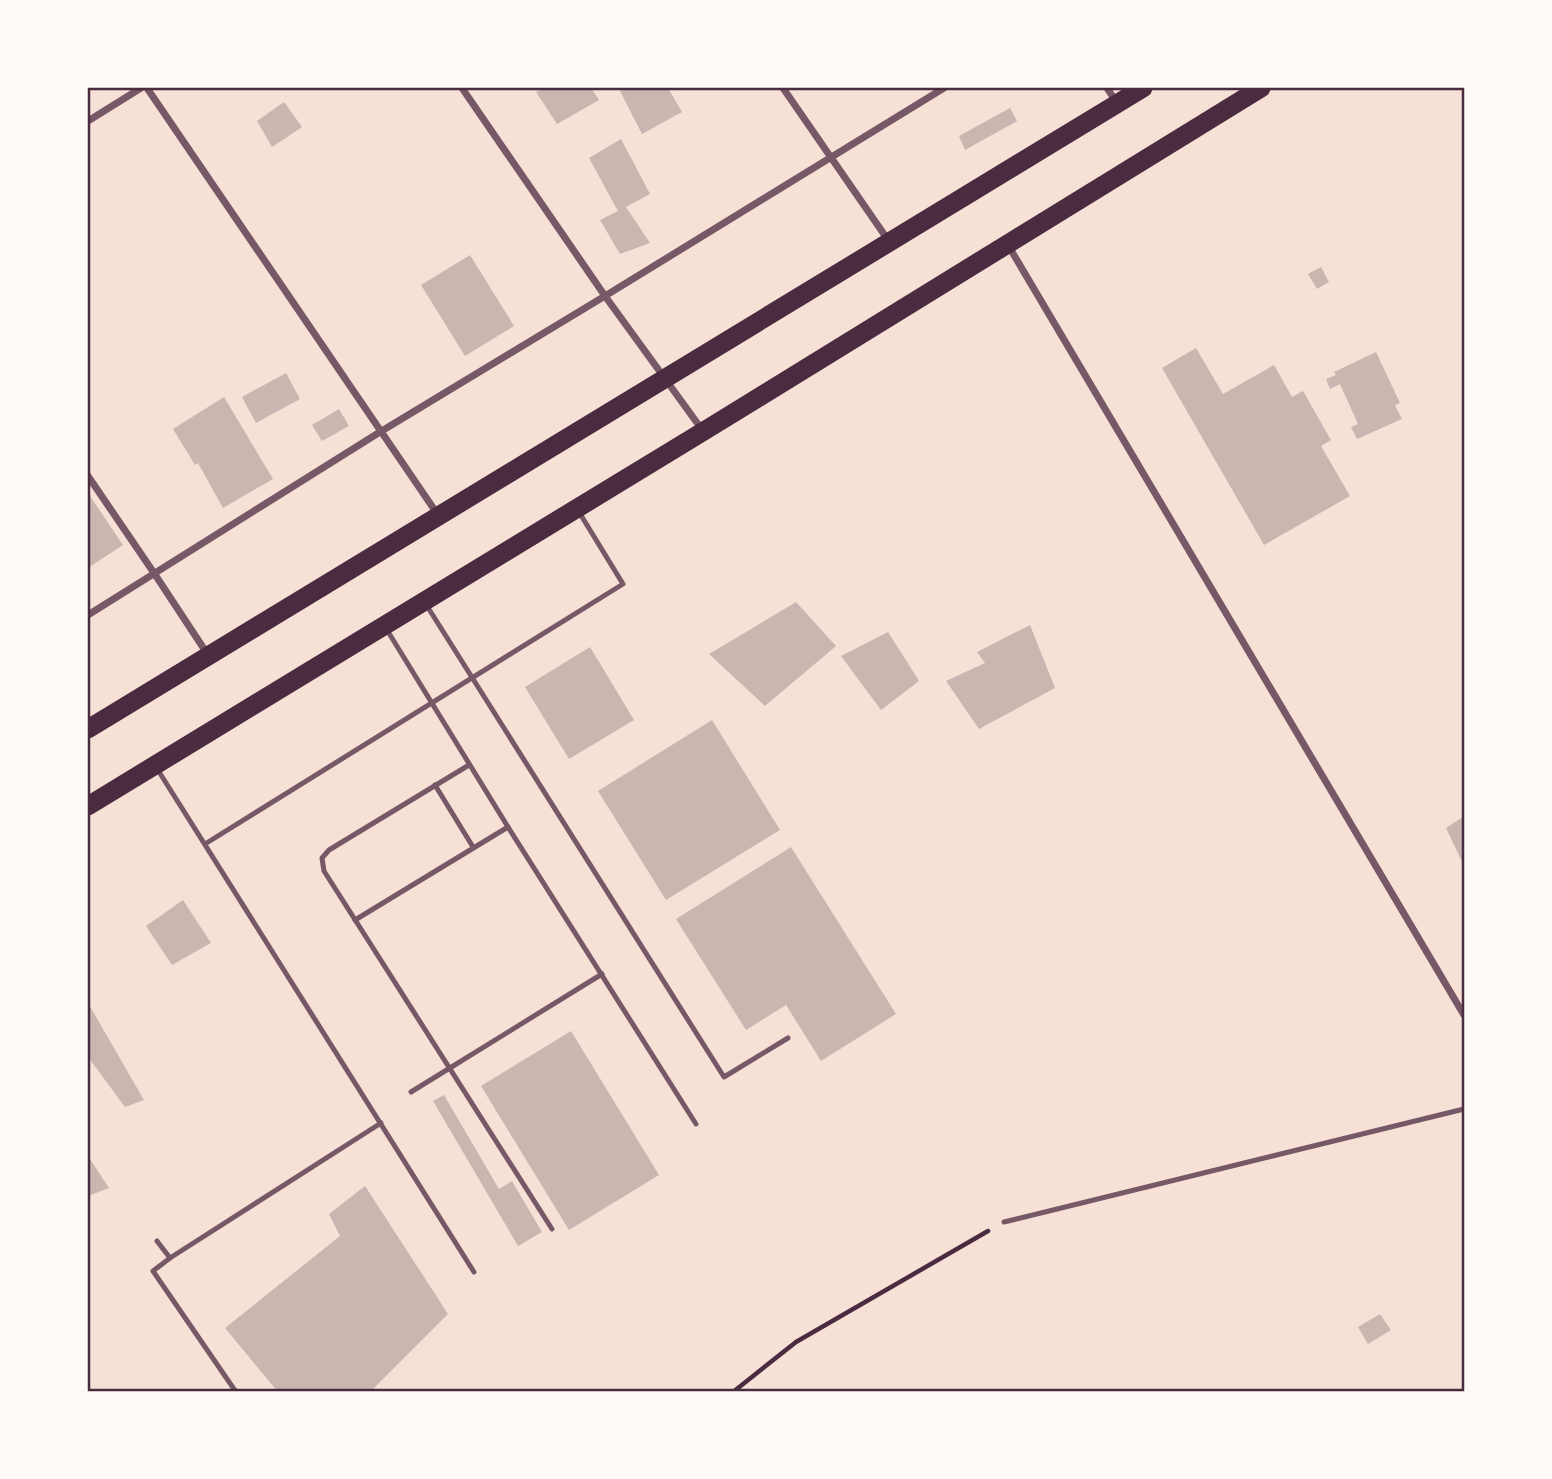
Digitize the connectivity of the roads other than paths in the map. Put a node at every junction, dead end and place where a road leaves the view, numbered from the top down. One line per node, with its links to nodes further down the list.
1 (141, 88): 9 (street)
2 (147, 88): 16 (street)
3 (462, 88): 13 (street)
4 (783, 88): 10 (street)
5 (943, 88): 10 (street)
6 (1143, 88): 8 (highway)
7 (1261, 88): 12 (highway)
8 (1112, 95): 11 (highway)
9 (88, 121)
10 (831, 158): 11 (street); 13 (street)
11 (889, 242): 14 (highway)
12 (1008, 244): 15 (highway); 37 (street)
13 (604, 296): 14 (street); 16 (street)
14 (665, 379): 15 (street); 19 (highway)
15 (704, 431): 18 (highway)
16 (380, 432): 19 (street); 20 (street)
17 (88, 476): 20 (street)
18 (576, 507): 21 (highway); 25 (lane)
19 (438, 515): 24 (highway)
20 (154, 573): 22 (street); 24 (street)
21 (424, 600): 23 (highway); 25 (lane)
22 (88, 615)
23 (383, 625): 26 (lane); 28 (highway)
24 (208, 655): 27 (highway)
25 (473, 677): 26 (lane); 38 (lane)
26 (433, 703): 29 (lane); 33 (lane)
27 (88, 729)
28 (154, 765): 31 (highway); 33 (lane)
29 (470, 765): 30 (lane); 32 (lane)
30 (435, 785): 34 (lane); 35 (lane)
31 (88, 806)
32 (508, 827): 34 (lane); 36 (lane)
33 (205, 844): 42 (lane)
34 (473, 847): 35 (lane)
35 (355, 920): 39 (lane)
36 (601, 974): 39 (lane); 43 (lane)
37 (1465, 1015)
38 (788, 1038)
39 (450, 1069): 40 (lane); 45 (lane)
40 (411, 1092)
41 (1465, 1109): 44 (lane)
42 (381, 1123): 47 (lane); 48 (lane)
43 (696, 1124)
44 (1004, 1222)
45 (552, 1230)
46 (157, 1241): 47 (lane)
47 (170, 1258): 49 (lane)
48 (474, 1272)
49 (236, 1391)

